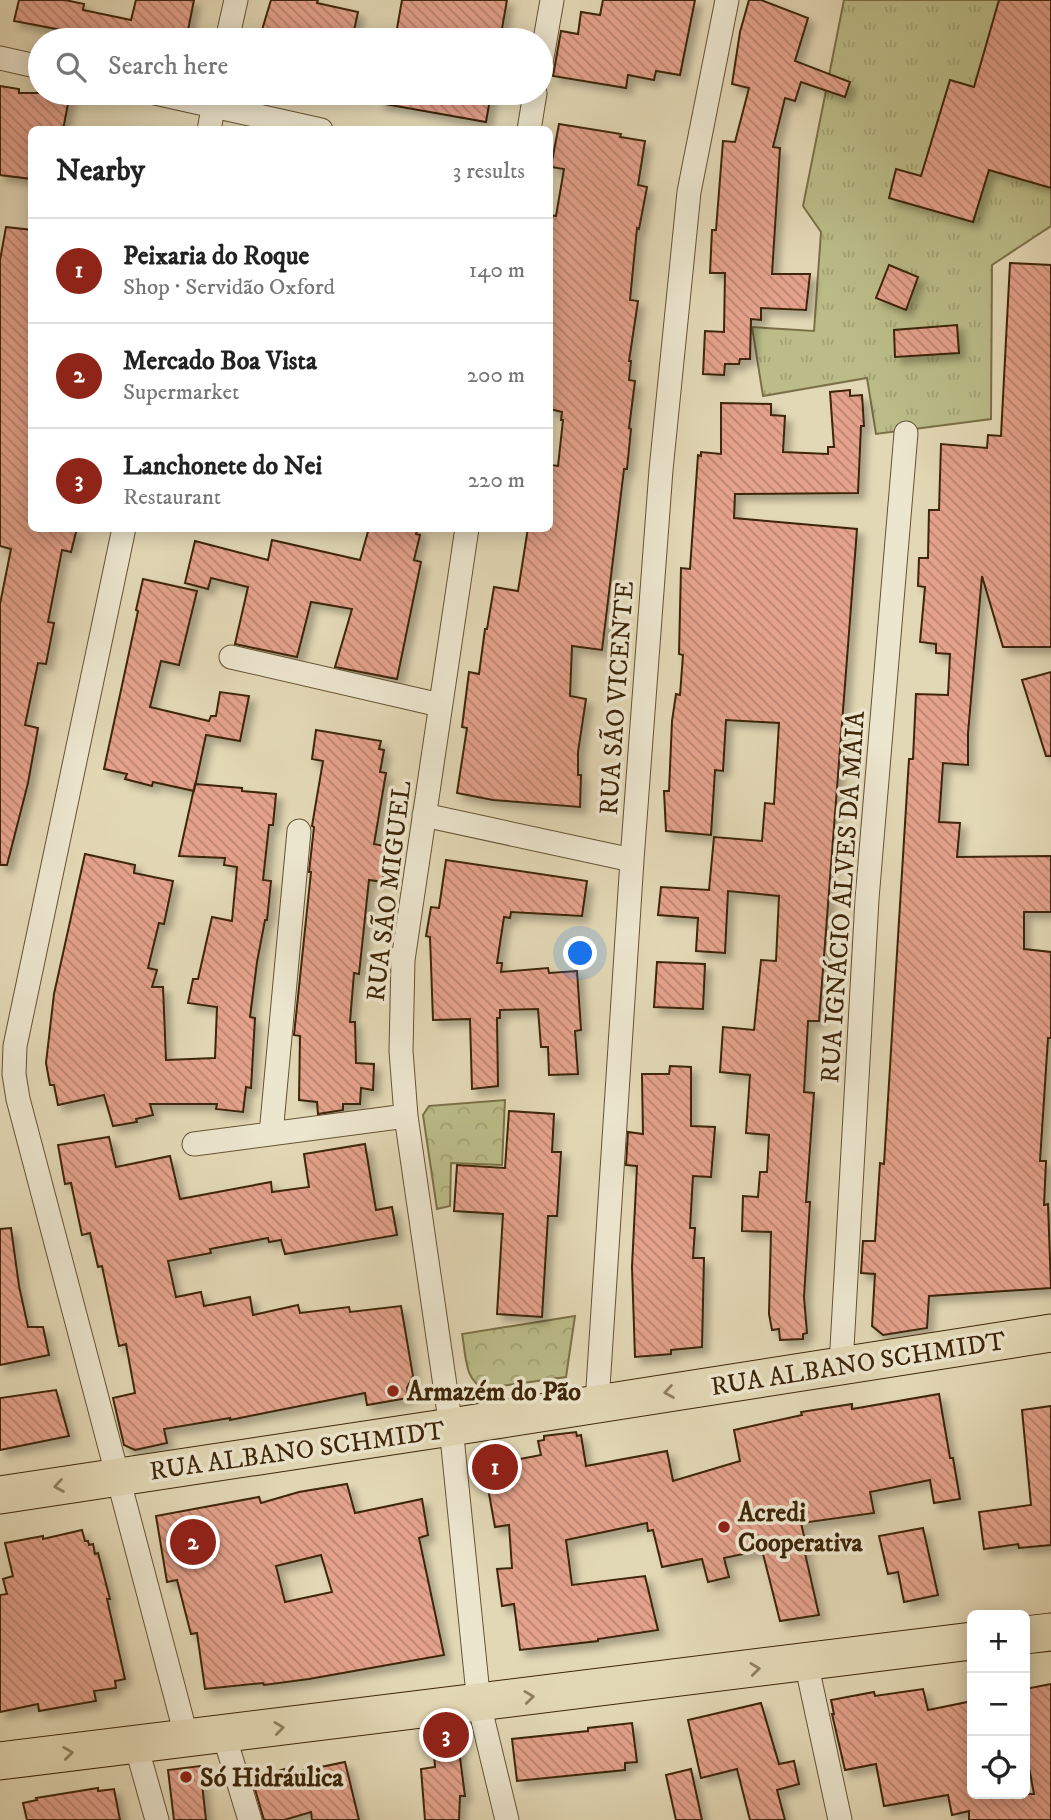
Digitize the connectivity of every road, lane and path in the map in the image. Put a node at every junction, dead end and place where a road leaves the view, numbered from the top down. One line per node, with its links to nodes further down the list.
1 (236, 0): 4 (street)
2 (552, 0): 5 (street)
3 (727, 0): 21 (street, RUA SÃO VICENTE)
4 (230, 28)
5 (547, 28)
6 (0, 58): 7 (street)
7 (28, 64)
8 (214, 105): 11 (street)
9 (236, 105): 12 (street)
10 (533, 105): 13 (street)
11 (210, 126)
12 (307, 126)
13 (530, 126)
14 (906, 433): 26 (street, RUA IGNÁCIO ALVES DA MAIA)
15 (123, 532): 29 (street)
16 (466, 532): 18 (street, RUA SÃO MIGUEL)
17 (231, 657): 18 (street)
18 (440, 705): 19 (street, RUA SÃO MIGUEL)
19 (424, 814): 21 (street); 22 (street, RUA SÃO MIGUEL)
20 (299, 831): 23 (street)
21 (632, 860): 27 (street, RUA SÃO VICENTE)
22 (406, 1116): 23 (street); 28 (street, RUA SÃO MIGUEL)
23 (271, 1134): 24 (street)
24 (194, 1144)
25 (1051, 1333): 26 (main road, RUA ALBANO SCHMIDT)
26 (841, 1366): 27 (main road, RUA ALBANO SCHMIDT, one-way to 27)
27 (597, 1404): 28 (main road, RUA ALBANO SCHMIDT)
28 (451, 1427): 29 (main road, RUA ALBANO SCHMIDT); 35 (street, RUA SÃO MIGUEL)
29 (118, 1477): 30 (main road, RUA ALBANO SCHMIDT, one-way to 30); 37 (street)
30 (0, 1495)
31 (1051, 1632): 32 (main road)
32 (1030, 1634)
33 (967, 1643): 34 (main road)
34 (807, 1662): 35 (main road, one-way to 34); 43 (street)
35 (479, 1704): 36 (main road, one-way to 35); 42 (street, RUA SÃO MIGUEL)
36 (224, 1735): 37 (main road); 41 (street)
37 (187, 1739): 38 (main road)
38 (136, 1745): 39 (main road, one-way to 38); 40 (street)
39 (0, 1761)
40 (157, 1820)
41 (250, 1820)
42 (508, 1820)
43 (841, 1820)

